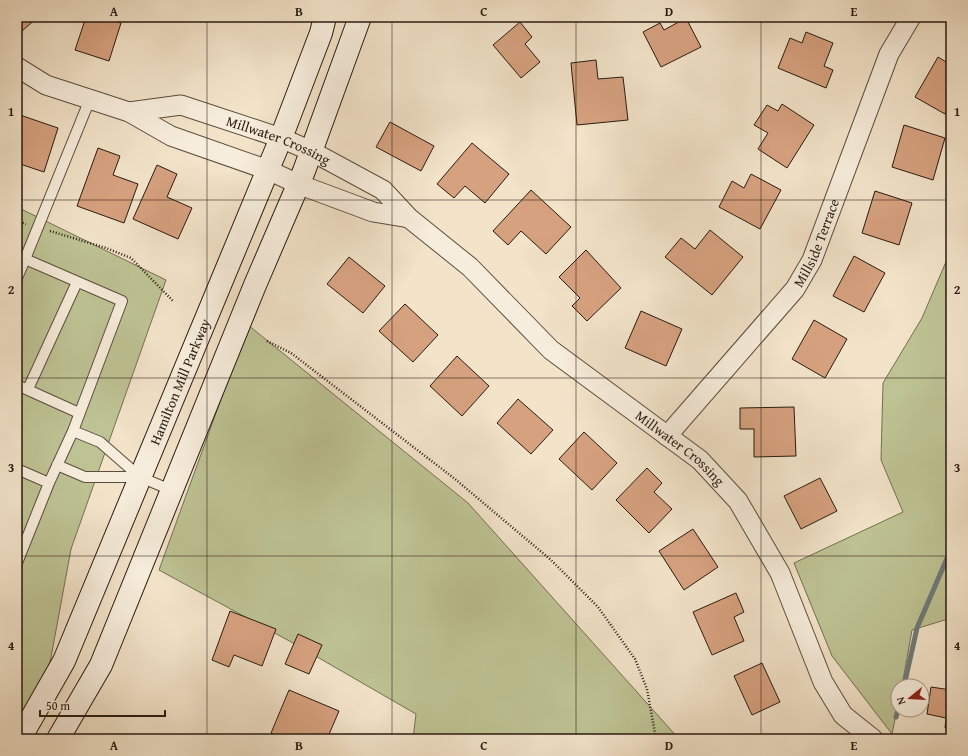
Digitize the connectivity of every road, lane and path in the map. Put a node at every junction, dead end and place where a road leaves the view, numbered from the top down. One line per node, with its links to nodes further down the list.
1 (325, 17): 7 (street, Hamilton Mill Parkway)
2 (360, 17): 8 (street)
3 (910, 17): 24 (street, Millside Terrace)
4 (17, 66): 5 (street, Millwater Crossing)
5 (90, 99): 6 (street, Millwater Crossing); 15 (lane)
6 (129, 112): 7 (street, Millwater Crossing); 9 (street, Millwater Crossing)
7 (282, 138): 8 (street, Millwater Crossing); 9 (street, Hamilton Mill Parkway)
8 (311, 151): 10 (street); 11 (street, Millwater Crossing)
9 (268, 170): 10 (street, Millwater Crossing); 27 (street, Hamilton Mill Parkway)
10 (298, 184): 11 (street, Millwater Crossing); 29 (street)
11 (409, 218): 24 (street, Millwater Crossing)
12 (17, 221): 13 (path)
13 (25, 223)
14 (48, 231): 18 (path)
15 (24, 259): 16 (lane); 17 (lane)
16 (17, 278)
17 (77, 282): 21 (lane); 22 (lane)
18 (173, 301)
19 (267, 341): 33 (path)
20 (17, 385): 21 (lane)
21 (28, 390): 22 (lane)
22 (80, 413): 23 (lane)
23 (73, 431): 25 (lane); 27 (lane)
24 (667, 436): 34 (street, Millwater Crossing)
25 (57, 465): 27 (lane); 28 (lane)
26 (17, 469): 28 (lane)
27 (140, 477): 29 (lane); 31 (street, Hamilton Mill Parkway)
28 (49, 483): 30 (lane)
29 (171, 490): 32 (street)
30 (17, 563)
31 (18, 739)
32 (58, 739)
33 (656, 739)
34 (873, 739)

